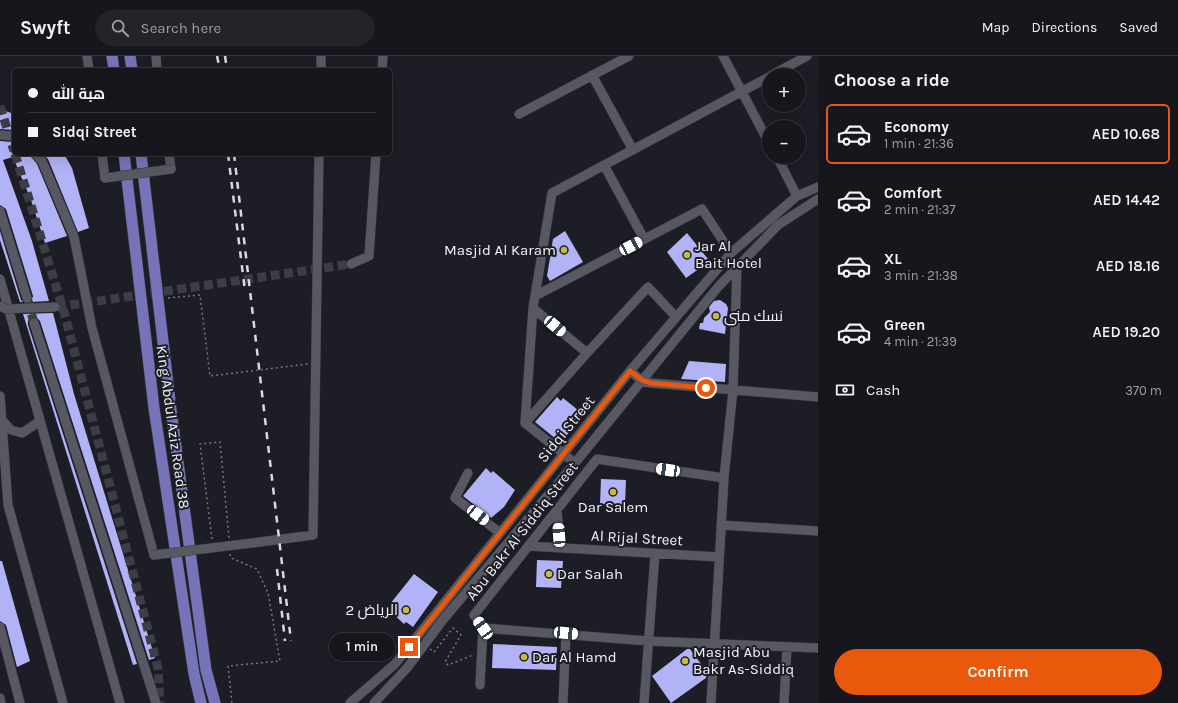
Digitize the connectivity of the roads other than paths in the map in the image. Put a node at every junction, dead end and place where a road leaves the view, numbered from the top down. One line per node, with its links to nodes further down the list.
1 (87, 56): 10 (street)
2 (112, 56): 11 (main road)
3 (130, 56): 12 (main road)
4 (156, 56): 13 (street)
5 (321, 56): 14 (street)
6 (382, 56): 15 (street)
7 (629, 56): 17 (street)
8 (723, 56): 19 (street)
9 (807, 56): 16 (street)
10 (89, 68)
11 (114, 68)
12 (132, 68)
13 (158, 68)
14 (321, 68)
15 (382, 68)
16 (785, 68)
17 (592, 75): 20 (street); 24 (street)
18 (762, 80): 19 (street)
19 (742, 91): 21 (street); 24 (street)
20 (519, 114)
21 (762, 130)
22 (0, 135): 23 (street, bridge)
23 (12, 136)
24 (633, 150): 33 (street)
25 (37, 156): 30 (street, bridge)
26 (102, 156): 29 (street, bridge)
27 (124, 156): 87 (main road, King Abdul Aziz Road 38)
28 (141, 156): 88 (main road, King Abdul Aziz Road 38)
29 (169, 156)
30 (319, 156)
31 (376, 156): 40 (street)
32 (781, 164): 35 (street)
33 (604, 165): 38 (street); 43 (street)
34 (818, 187): 35 (street, Sidqi Street)
35 (797, 196): 39 (street, Sidqi Street)
36 (818, 199): 41 (street, Sidqi Street)
37 (0, 211): 44 (street)
38 (644, 239): 39 (street); 43 (street)
39 (731, 253): 48 (street, Sidqi Street)
40 (351, 264)
41 (737, 267): 52 (street, Sidqi Street); 53 (street)
42 (0, 279): 57 (street)
43 (535, 296): 47 (street)
44 (26, 298)
45 (0, 306): 46 (street, bridge)
46 (55, 307)
47 (533, 308): 50 (street); 58 (street)
48 (676, 317): 50 (street); 51 (street, Sidqi Street)
49 (34, 323): 86 (street)
50 (586, 353): 58 (street)
51 (630, 371): 52 (street); 59 (street, Sidqi Street)
52 (642, 380): 53 (street); 60 (street, Sidqi Street)
53 (733, 390): 55 (street); 62 (street)
54 (0, 396): 56 (street)
55 (818, 397)
56 (2, 420): 57 (street); 84 (street)
57 (40, 421): 85 (street)
58 (525, 424): 59 (street)
59 (564, 454): 60 (street); 66 (street, Sidqi Street)
60 (575, 463): 76 (street, Sidqi Street)
61 (468, 473): 66 (street)
62 (724, 478): 63 (street, Abu Bakr Al Siddiq Street); 64 (street)
63 (557, 509): 67 (street, Abu Bakr Al Siddiq Street); 68 (street)
64 (721, 525): 65 (street); 70 (street)
65 (818, 531)
66 (500, 533): 74 (street, Sidqi Street)
67 (528, 546): 68 (street, Al Rijal Street); 72 (street, Abu Bakr Al Siddiq Street)
68 (560, 548): 69 (street, Al Rijal Street)
69 (655, 554): 70 (street, Al Rijal Street); 75 (street)
70 (719, 558): 77 (street)
71 (0, 627): 83 (street)
72 (483, 628): 73 (street); 80 (street)
73 (566, 633): 75 (street); 91 (street)
74 (416, 638): 76 (street); 89 (street, Sidqi Street)
75 (648, 640): 77 (street); 92 (street)
76 (425, 644): 90 (street, Sidqi Street)
77 (714, 644): 78 (street); 93 (street)
78 (788, 647): 79 (street); 94 (street)
79 (818, 648)
80 (480, 685)
81 (0, 698): 82 (street)
82 (1, 703)
83 (20, 703)
84 (63, 703)
85 (120, 703)
86 (156, 703)
87 (201, 703)
88 (215, 703)
89 (350, 703)
90 (374, 703)
91 (563, 703)
92 (644, 703)
93 (711, 703)
94 (784, 703)

